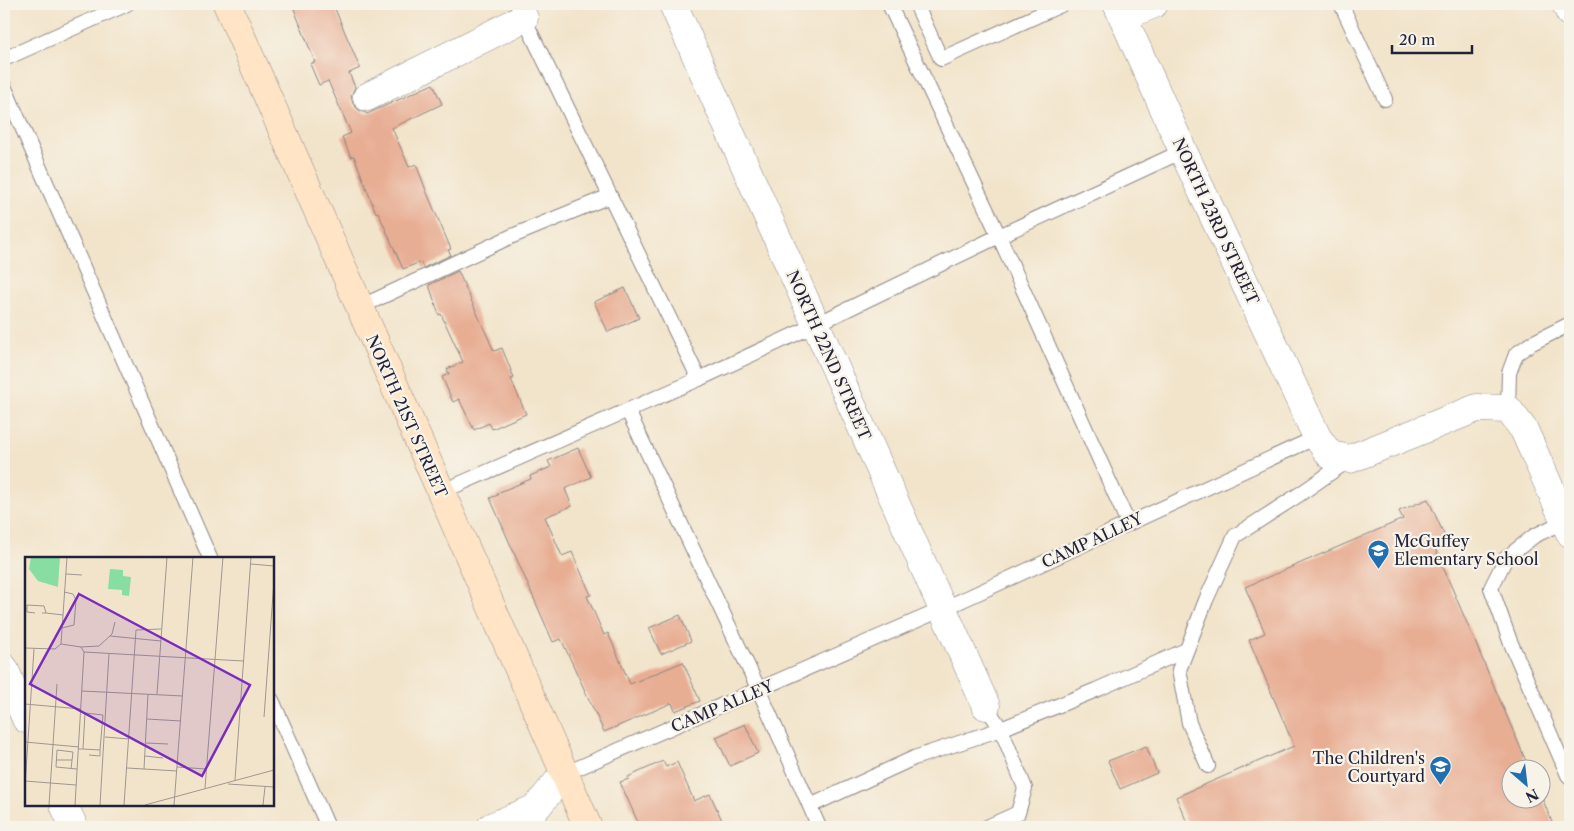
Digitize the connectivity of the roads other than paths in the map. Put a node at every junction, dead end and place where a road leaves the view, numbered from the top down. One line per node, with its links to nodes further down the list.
1 (127, 4): 13 (lane)
2 (227, 4): 20 (main road, NORTH 21ST STREET)
3 (672, 4): 22 (street, NORTH 22ND STREET)
4 (889, 4): 19 (lane)
5 (916, 4): 6 (lane)
6 (1063, 4)
7 (1154, 4): 10 (street)
8 (1341, 4): 16 (lane)
9 (1566, 4): 12 (street)
10 (1120, 10): 17 (street, NORTH 23RD STREET)
11 (520, 11): 15 (street); 18 (lane)
12 (1570, 13)
13 (4, 59)
14 (4, 86): 31 (lane)
15 (367, 97)
16 (1385, 99)
17 (1183, 151): 19 (lane); 26 (street, NORTH 23RD STREET)
18 (610, 196): 20 (lane); 23 (lane)
19 (998, 236): 22 (lane); 29 (lane)
20 (360, 307): 28 (main road, NORTH 21ST STREET)
21 (1570, 324): 24 (lane)
22 (815, 325): 23 (lane); 32 (street, NORTH 22ND STREET)
23 (699, 379): 25 (lane)
24 (1508, 409): 27 (street); 30 (street)
25 (628, 411): 28 (lane); 35 (lane)
26 (1317, 437): 27 (street); 29 (lane, CAMP ALLEY)
27 (1352, 458): 33 (lane)
28 (441, 492): 41 (main road, NORTH 21ST STREET)
29 (1128, 523): 32 (lane, CAMP ALLEY)
30 (1568, 527): 42 (lane)
31 (210, 557)
32 (943, 609): 35 (lane, CAMP ALLEY); 37 (street, NORTH 22ND STREET)
33 (1186, 650): 39 (lane); 40 (lane)
34 (4, 668): 38 (street)
35 (759, 690): 41 (lane, CAMP ALLEY); 44 (lane)
36 (274, 705): 46 (lane)
37 (986, 706): 39 (lane)
38 (25, 717)
39 (1001, 729): 44 (lane); 50 (lane)
40 (1208, 766)
41 (564, 774): 47 (street); 48 (main road, NORTH 21ST STREET)
42 (1570, 777)
43 (64, 806): 45 (street)
44 (810, 806): 49 (lane)
45 (74, 827)
46 (328, 827)
47 (491, 827)
48 (588, 827)
49 (819, 827)
50 (986, 827)

